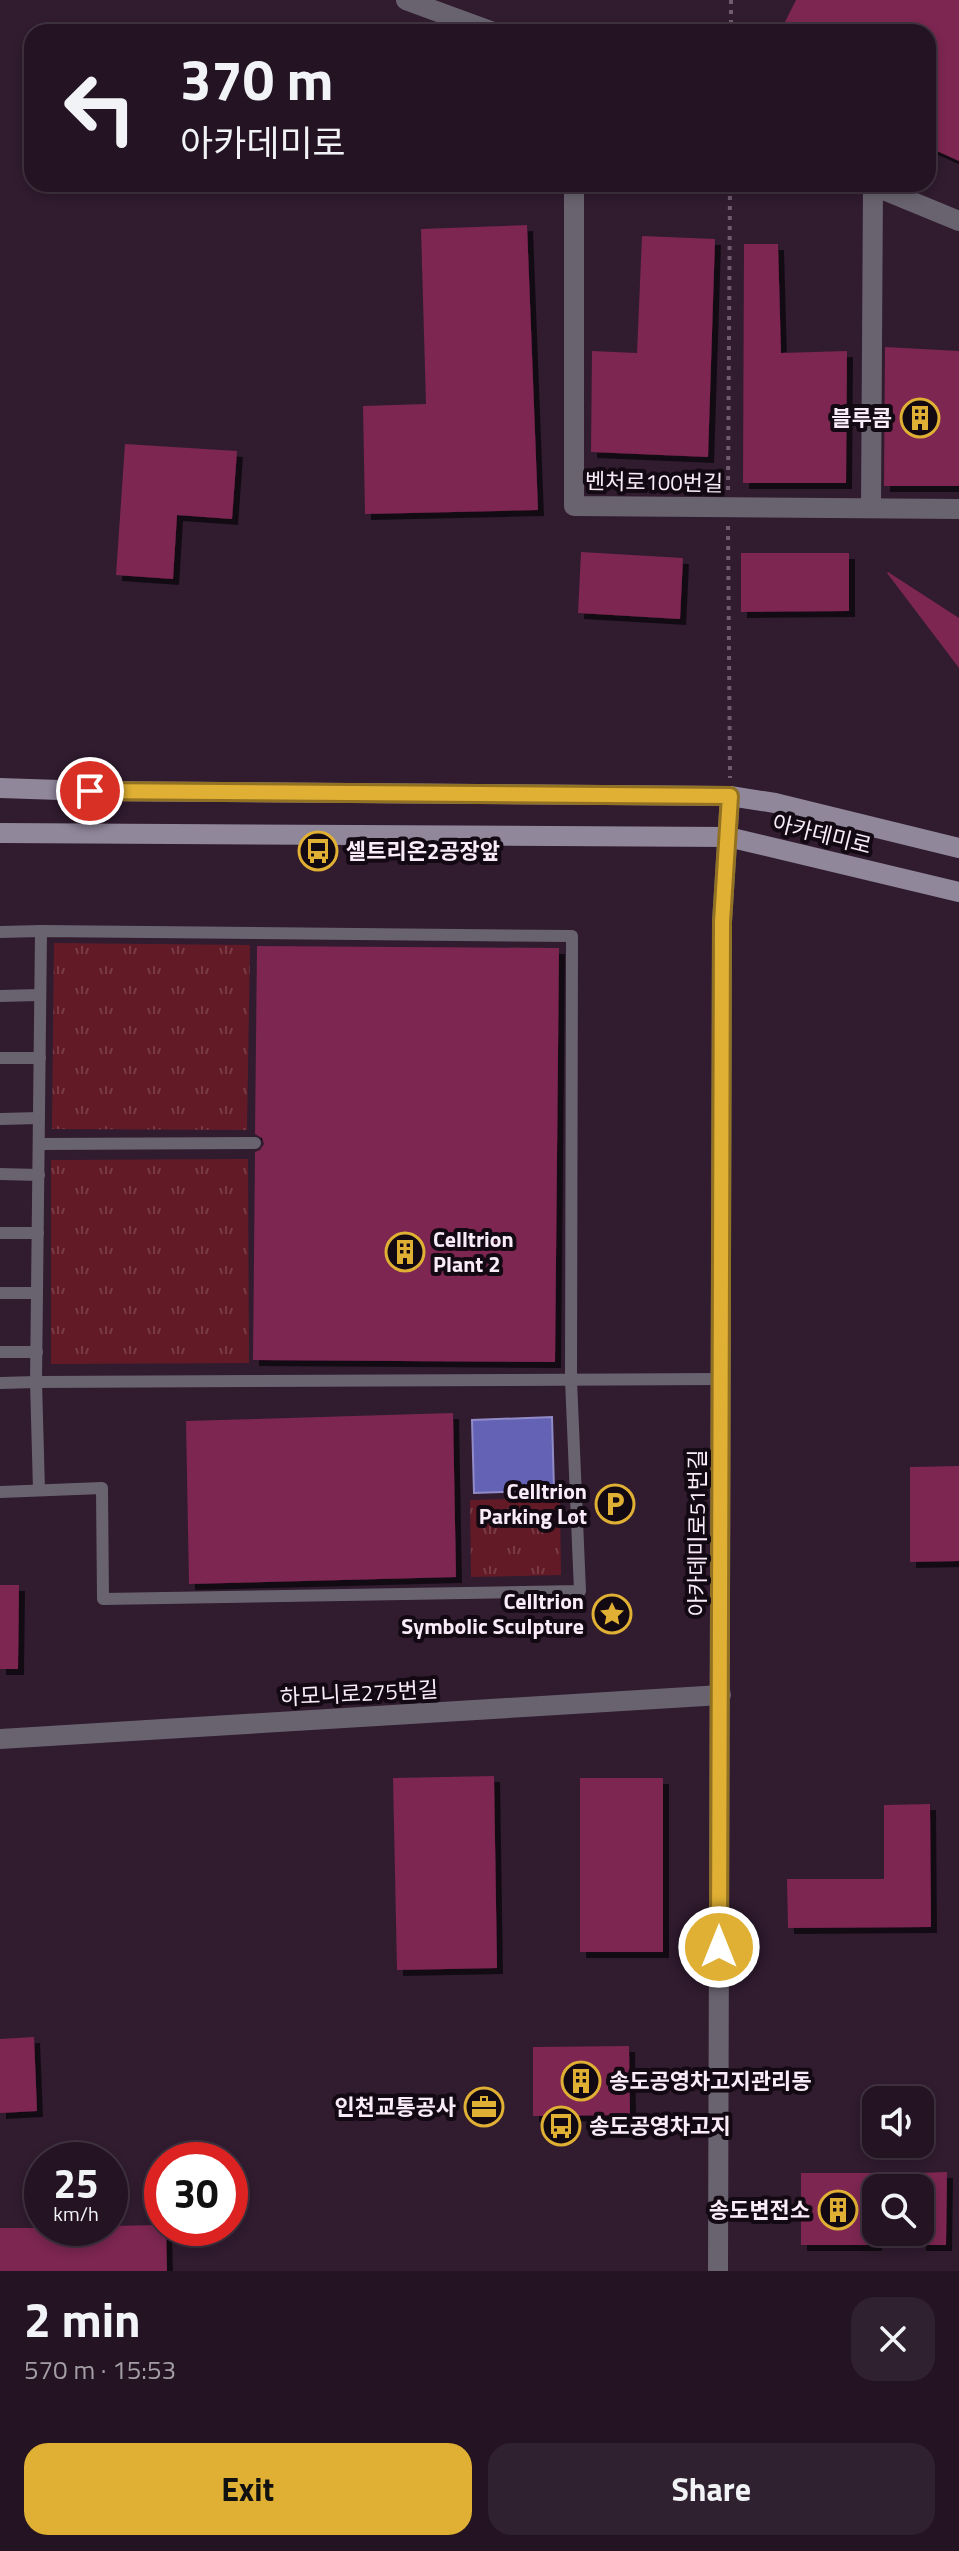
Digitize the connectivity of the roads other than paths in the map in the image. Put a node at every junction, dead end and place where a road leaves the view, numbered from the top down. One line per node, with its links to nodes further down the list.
1 (406, 0): 2 (street)
2 (471, 24)
3 (574, 192): 7 (street, 벤처로100번길)
4 (871, 192): 7 (street)
5 (888, 192): 6 (street)
6 (959, 221)
7 (871, 508): 8 (street, 벤처로100번길)
8 (959, 509)
9 (0, 788): 10 (main road, 아카데미로)
10 (730, 796): 12 (street, 아카데미로51번길); 13 (main road, 아카데미로)
11 (0, 833): 12 (main road, 아카데미로)
12 (728, 837): 14 (main road, 아카데미로); 33 (street, 아카데미로51번길)
13 (959, 848)
14 (959, 892)
15 (41, 931): 16 (lane); 17 (lane); 34 (lane)
16 (0, 932)
17 (40, 995): 18 (lane); 20 (lane)
18 (0, 996)
19 (0, 1058): 20 (lane)
20 (40, 1058): 21 (lane)
21 (39, 1118): 22 (lane); 24 (lane)
22 (0, 1119)
23 (255, 1143): 24 (lane)
24 (39, 1144): 26 (lane)
25 (0, 1174): 26 (lane)
26 (39, 1175): 28 (lane)
27 (0, 1233): 28 (lane)
28 (38, 1233): 30 (lane)
29 (0, 1293): 30 (lane)
30 (37, 1293): 32 (lane)
31 (0, 1352): 32 (lane)
32 (37, 1352): 35 (lane)
33 (721, 1379): 34 (lane); 39 (street, 아카데미로51번길)
34 (571, 1380): 35 (lane); 37 (lane)
35 (36, 1382): 36 (lane); 37 (lane)
36 (0, 1383)
37 (39, 1490): 38 (lane)
38 (0, 1492)
39 (721, 1695): 40 (street, 하모니로275번길); 41 (street, 아카데미로51번길)
40 (0, 1739)
41 (718, 2271)

